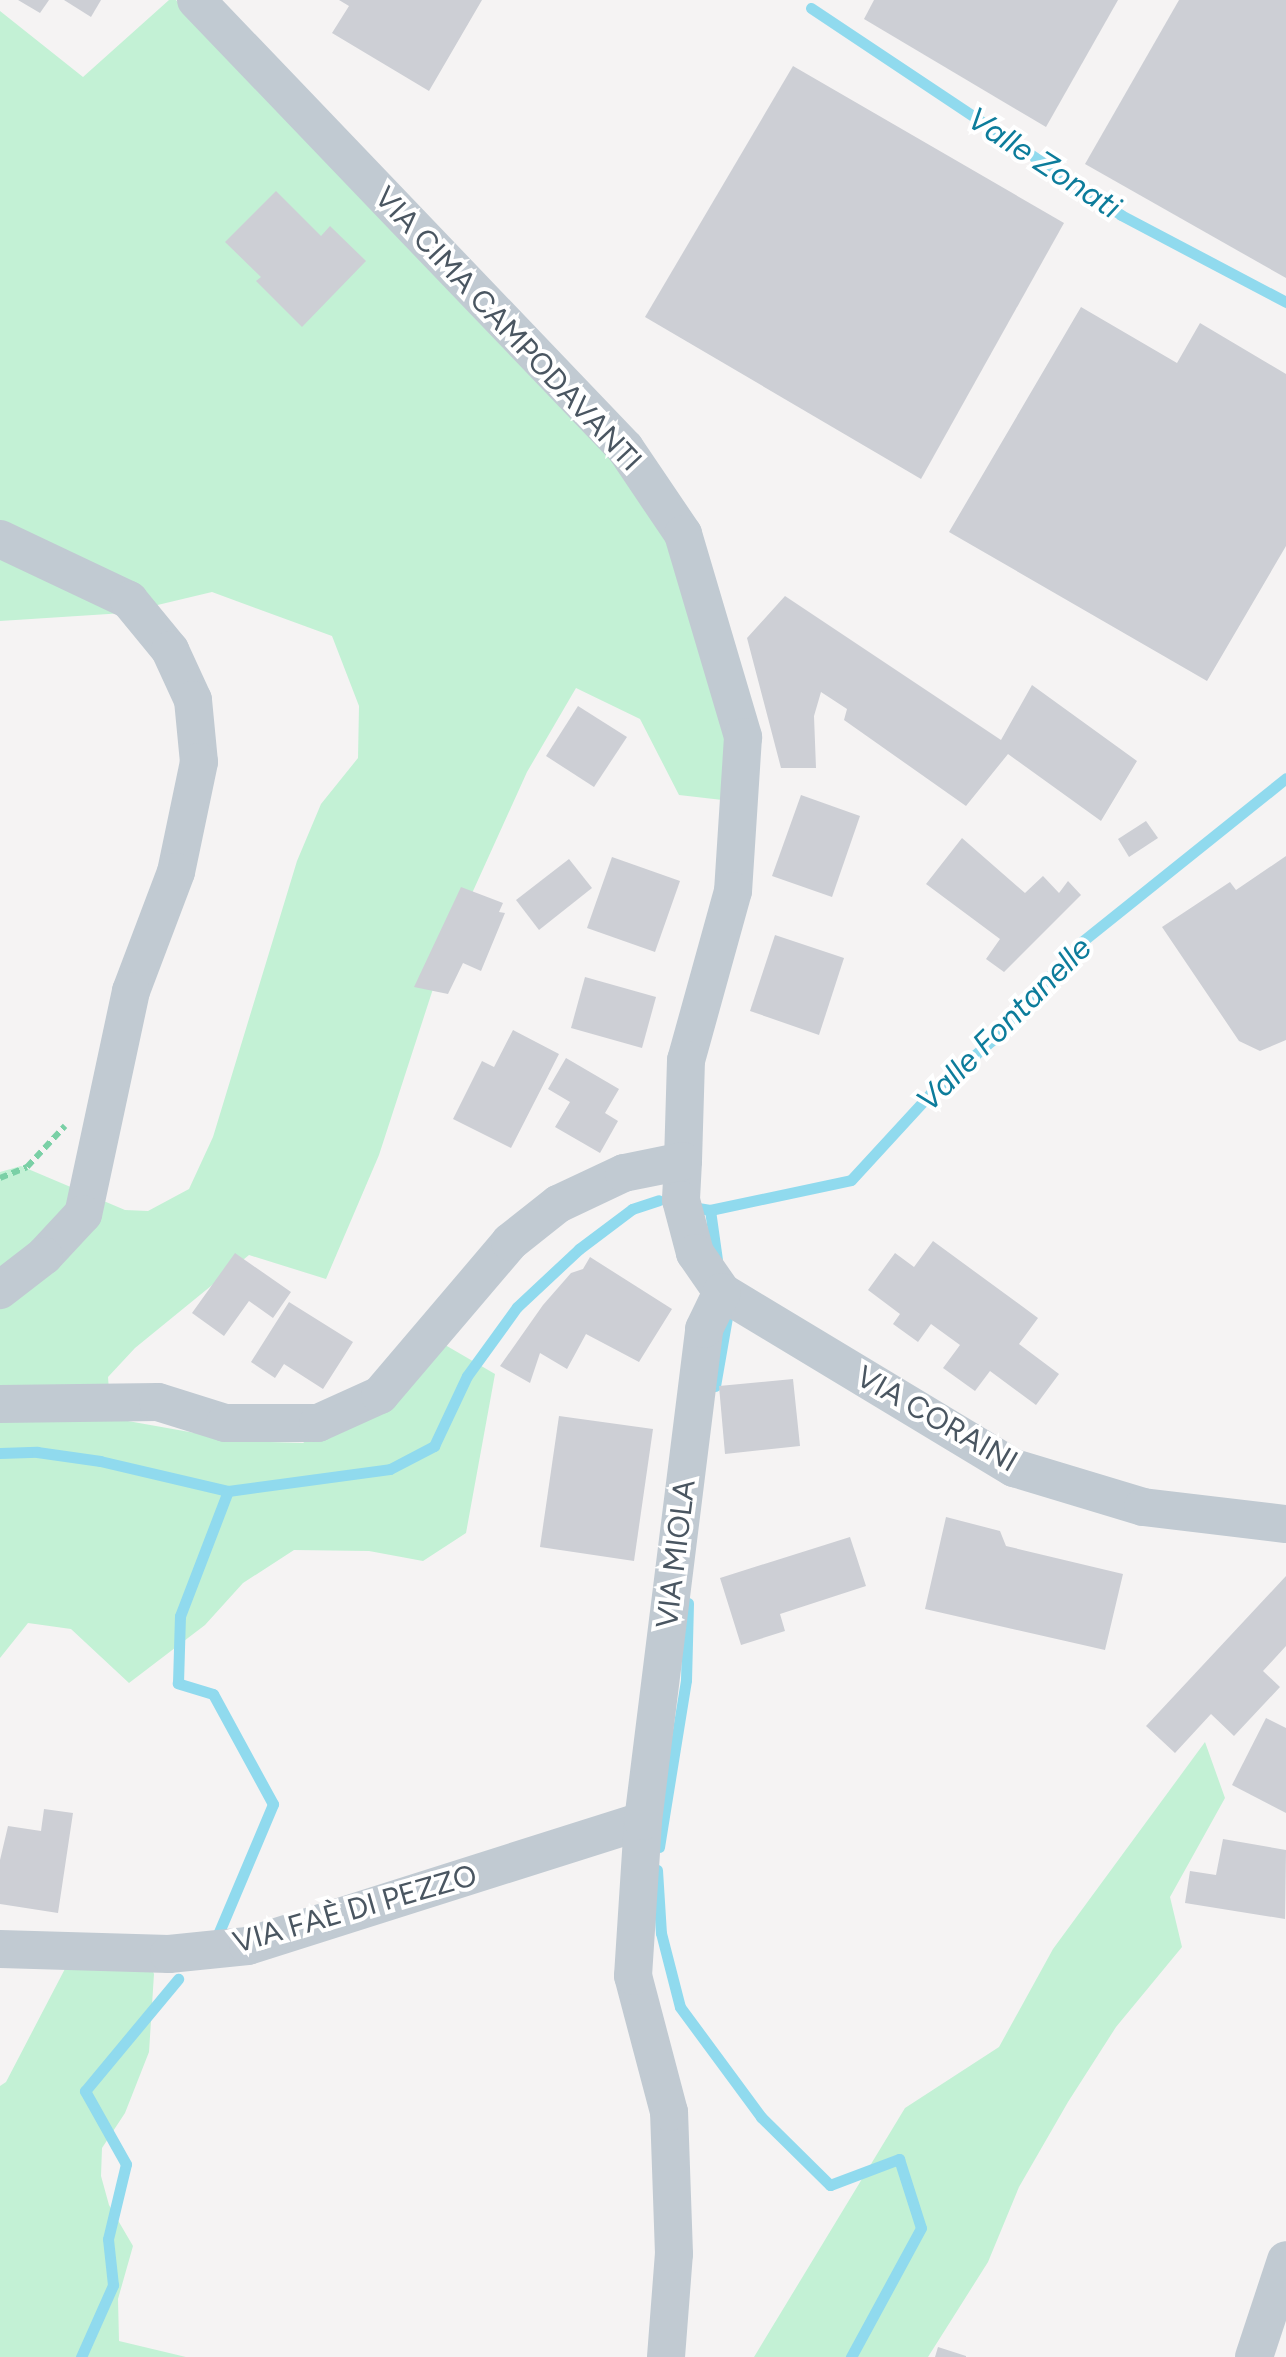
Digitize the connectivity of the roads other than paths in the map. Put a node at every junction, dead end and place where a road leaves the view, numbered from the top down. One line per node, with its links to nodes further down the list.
1 (196, 0): 3 (street, VIA CIMA CAMPODAVANTI)
2 (0, 539): 4 (street)
3 (682, 1161): 5 (street, VIA CIMA CAMPODAVANTI); 6 (street)
4 (0, 1290)
5 (722, 1292): 7 (street, VIA CORAINI); 8 (street, VIA MIOLA)
6 (0, 1404)
7 (1286, 1524)
8 (643, 1821): 9 (street, VIA FAÈ DI PEZZO); 11 (street, VIA MIOLA)
9 (0, 1949)
10 (1286, 2260): 12 (street)
11 (666, 2357)
12 (1254, 2357)

